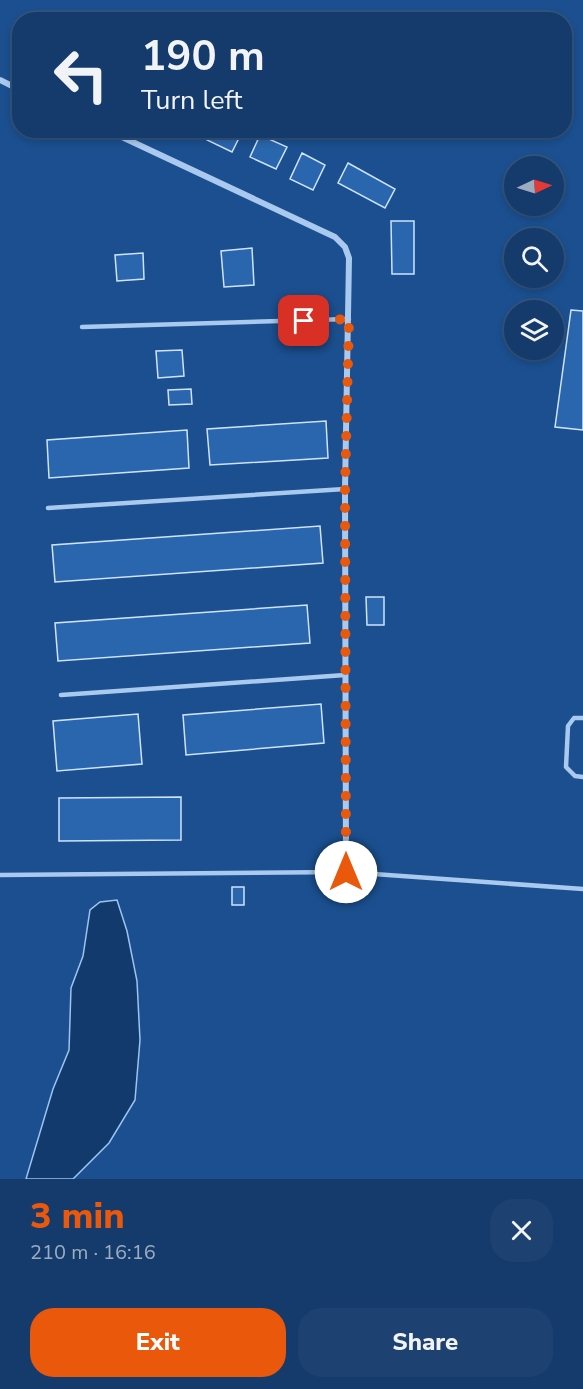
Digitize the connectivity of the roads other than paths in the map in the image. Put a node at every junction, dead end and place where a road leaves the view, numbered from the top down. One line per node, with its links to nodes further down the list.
1 (124, 138): 2 (street)
2 (349, 319): 3 (lane); 4 (street)
3 (82, 327)
4 (345, 489): 5 (lane); 6 (street)
5 (48, 508)
6 (345, 675): 7 (lane); 10 (street)
7 (61, 695)
8 (583, 718): 9 (lane)
9 (583, 777)
10 (346, 872): 11 (lane); 12 (lane)
11 (0, 875)
12 (583, 889)

